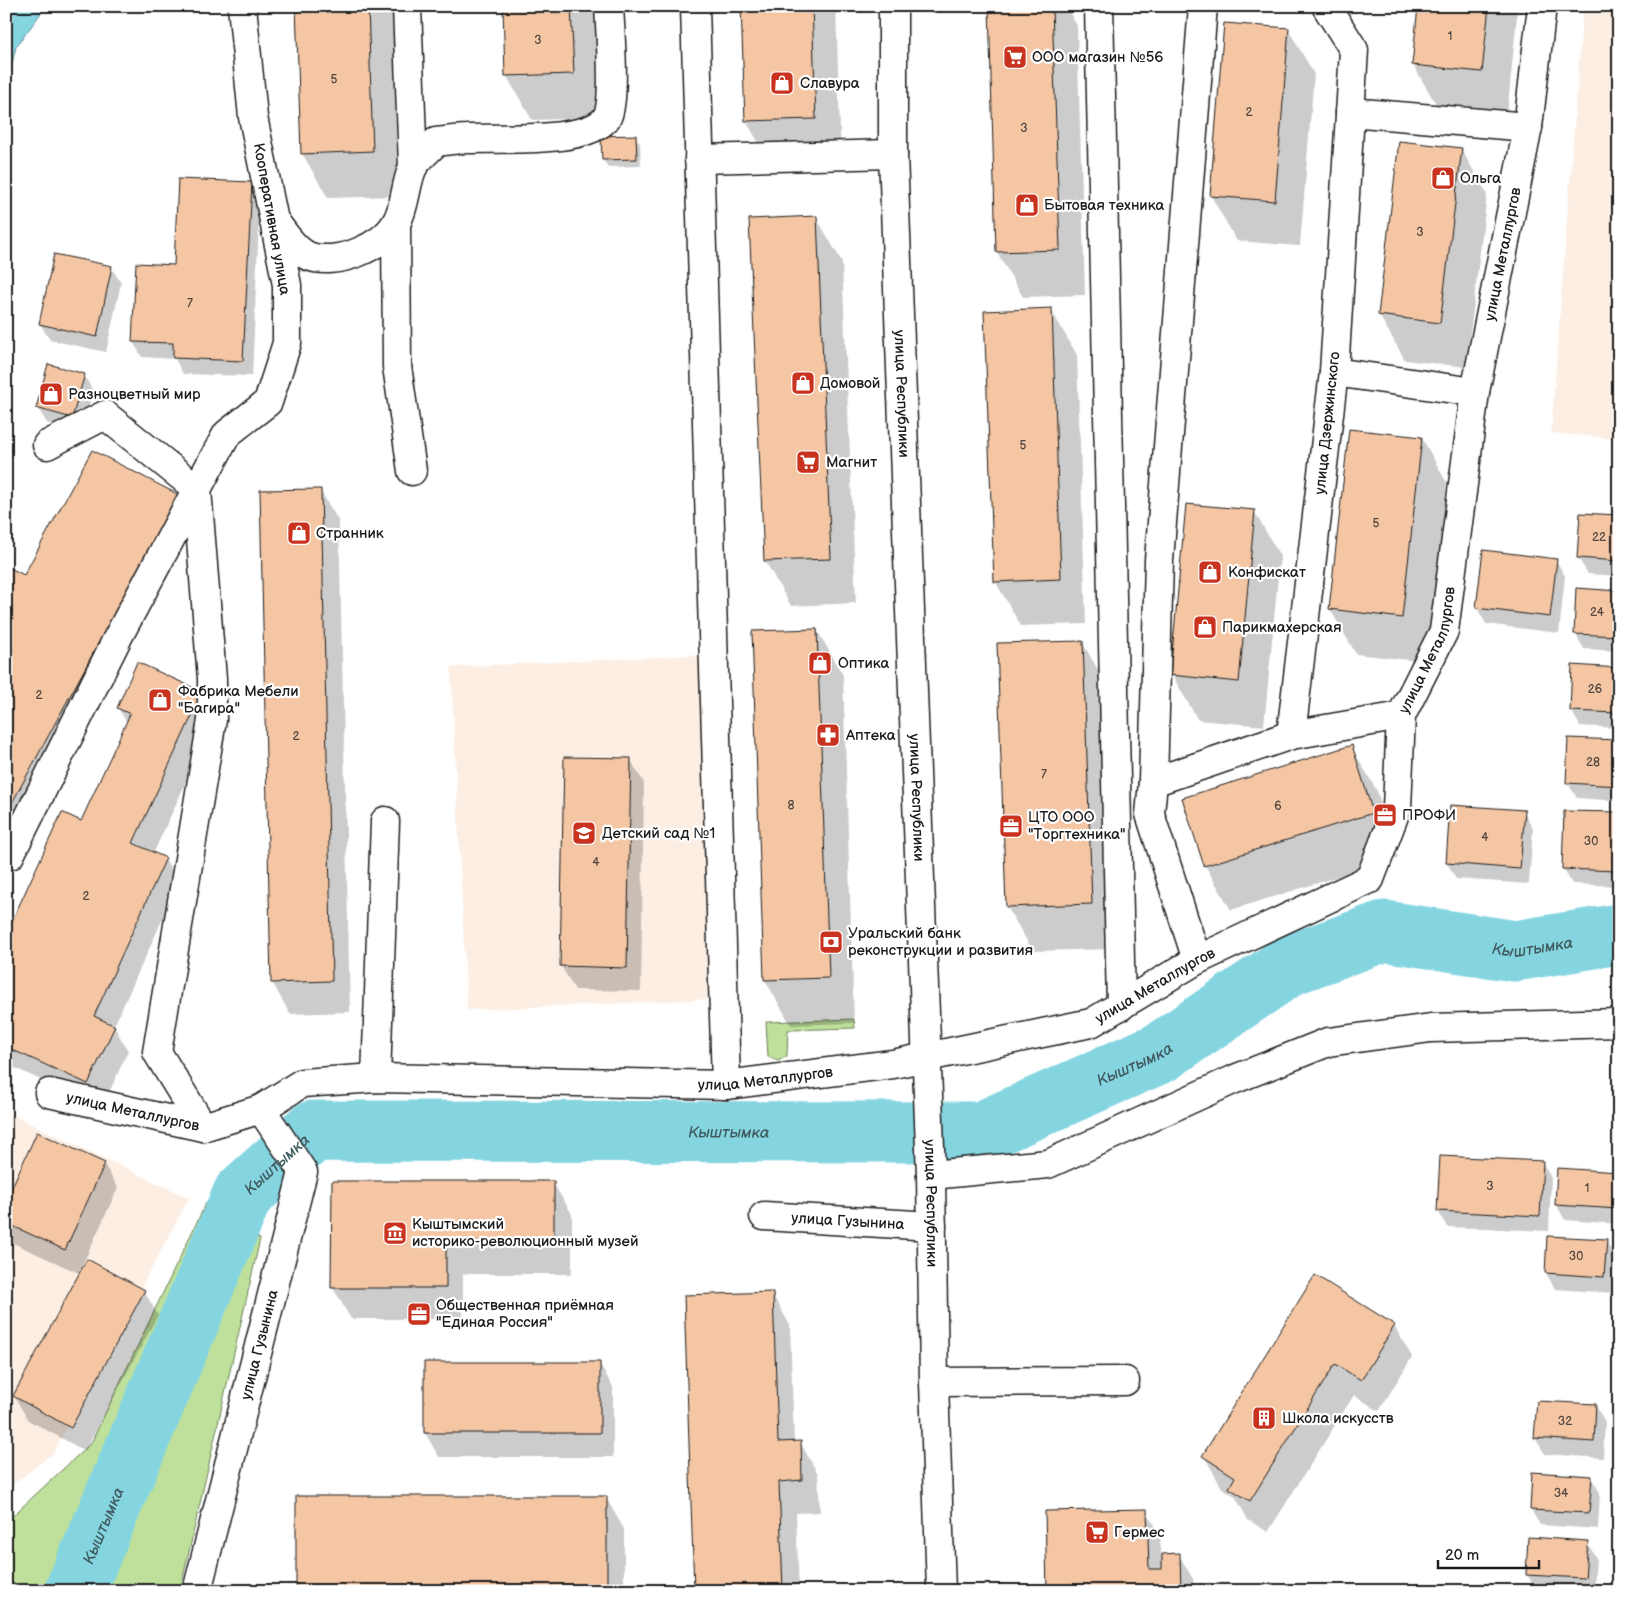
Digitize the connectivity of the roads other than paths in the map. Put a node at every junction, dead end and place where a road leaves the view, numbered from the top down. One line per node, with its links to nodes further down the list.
1 (242, 6): 15 (street, Кооперативная улица)
2 (407, 6): 14 (street)
3 (609, 6): 14 (street)
4 (695, 6): 13 (street)
5 (893, 6): 12 (street, улица Республики)
6 (1098, 6): 28 (street)
7 (1203, 6): 24 (street)
8 (1326, 6): 10 (street, улица Дзержинского)
9 (1542, 6): 11 (street, улица Металлургов)
10 (1350, 112): 11 (street); 17 (street, улица Дзержинского)
11 (1528, 127): 18 (street, улица Металлургов)
12 (893, 154): 13 (street); 30 (street, улица Республики)
13 (699, 159): 32 (street)
14 (413, 166): 16 (street)
15 (274, 218): 16 (street); 21 (street, Кооперативная улица)
16 (396, 223): 20 (street)
17 (1334, 372): 18 (street); 23 (street, улица Дзержинского)
18 (1476, 392): 22 (street, улица Металлургов)
19 (46, 445): 21 (street)
20 (412, 471)
21 (197, 490): 26 (street, Кооперативная улица); 35 (street)
22 (1401, 716): 23 (street); 27 (street, улица Металлургов)
23 (1291, 735): 24 (street)
24 (1153, 782): 27 (street)
25 (385, 821): 31 (street)
26 (10, 855)
27 (1197, 960): 28 (street, улица Металлургов)
28 (1121, 1006): 30 (street, улица Металлургов)
29 (1619, 1023): 36 (street)
30 (926, 1057): 32 (street, улица Металлургов); 36 (street, улица Республики)
31 (376, 1078): 32 (street, улица Металлургов); 34 (street, улица Металлургов)
32 (726, 1085)
33 (49, 1093): 35 (street, улица Металлургов)
34 (261, 1109): 35 (street, улица Металлургов); 41 (street, улица Гузынина)
35 (203, 1127)
36 (930, 1175): 38 (street, улица Республики)
37 (764, 1216): 38 (street, улица Гузынина)
38 (932, 1226): 40 (street, улица Республики)
39 (1125, 1381): 40 (street)
40 (934, 1382): 42 (street, улица Республики)
41 (197, 1591)
42 (941, 1591)

